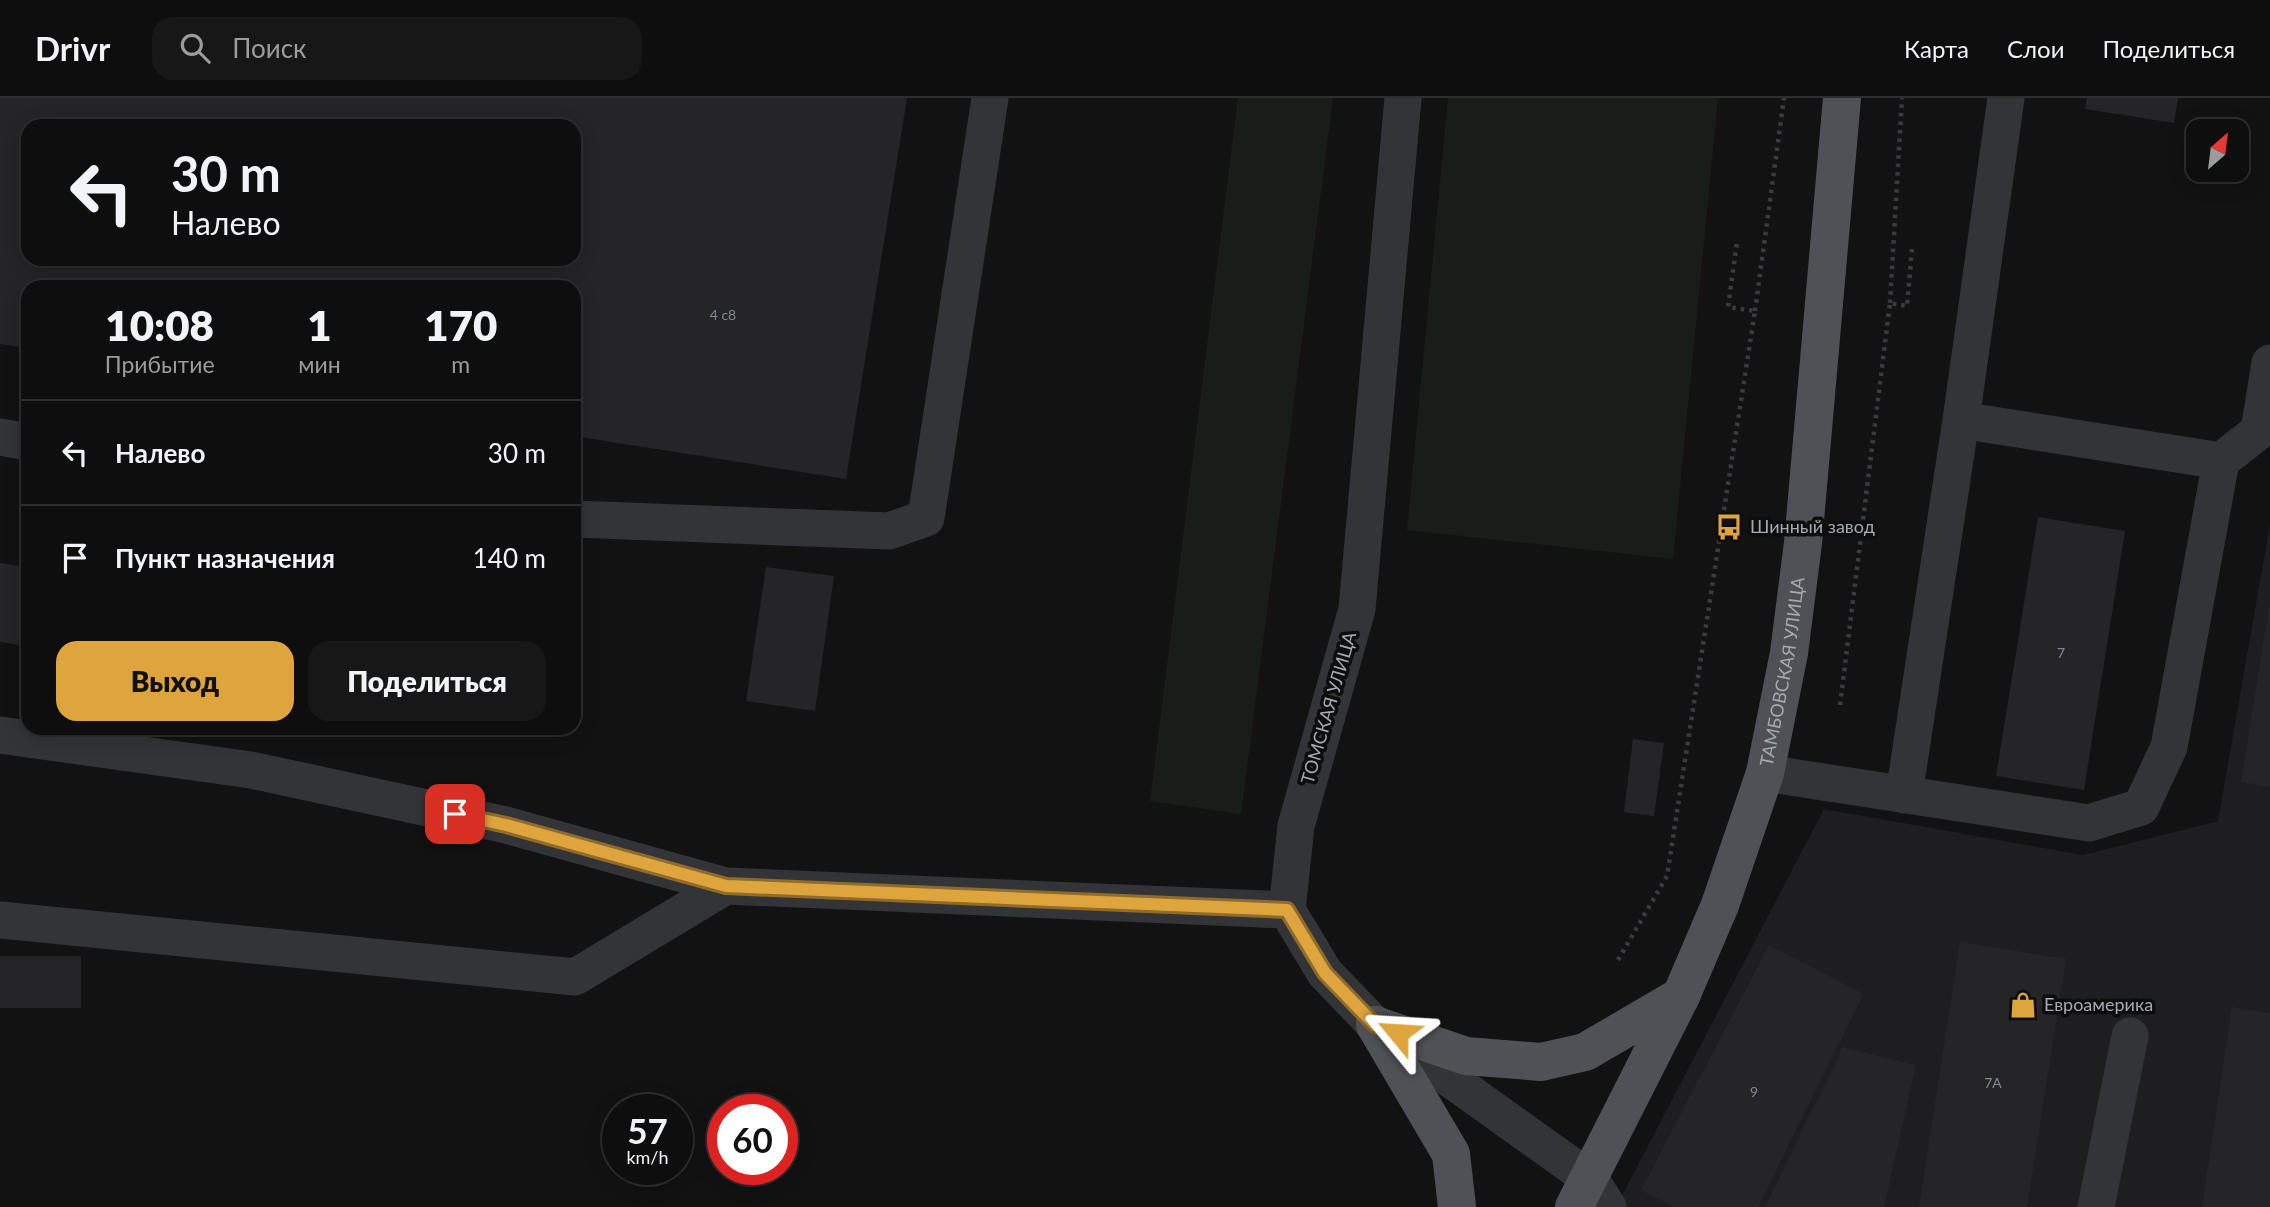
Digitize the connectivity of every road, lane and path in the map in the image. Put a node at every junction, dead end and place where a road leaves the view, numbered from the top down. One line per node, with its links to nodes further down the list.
1 (990, 98): 16 (street)
2 (1403, 98): 22 (street, ТОМСКАЯ УЛИЦА)
3 (1784, 98): 10 (path)
4 (1842, 98): 19 (main road, ТАМБОВСКАЯ УЛИЦА)
5 (1902, 98): 9 (path)
6 (2006, 98): 12 (street)
7 (1737, 242): 10 (path)
8 (1912, 249): 9 (path)
9 (1889, 303): 17 (path)
10 (1755, 312): 24 (path)
11 (2270, 363): 15 (street)
12 (1961, 420): 15 (street); 20 (street)
13 (0, 437): 14 (street)
14 (21, 441)
15 (2221, 461): 20 (street)
16 (581, 519)
17 (1840, 705)
18 (0, 735): 21 (street)
19 (1765, 773): 20 (street); 25 (main road, ТАМБОВСКАЯ УЛИЦА)
20 (1903, 795)
21 (726, 886): 22 (street); 23 (street)
22 (1287, 910): 26 (street)
23 (0, 920)
24 (1618, 960)
25 (1681, 996): 26 (main road); 28 (main road, ТАМБОВСКАЯ УЛИЦА)
26 (1375, 1025): 28 (street); 29 (main road)
27 (2130, 1036): 30 (street)
28 (1590, 1198)
29 (1457, 1207)
30 (2096, 1207)

